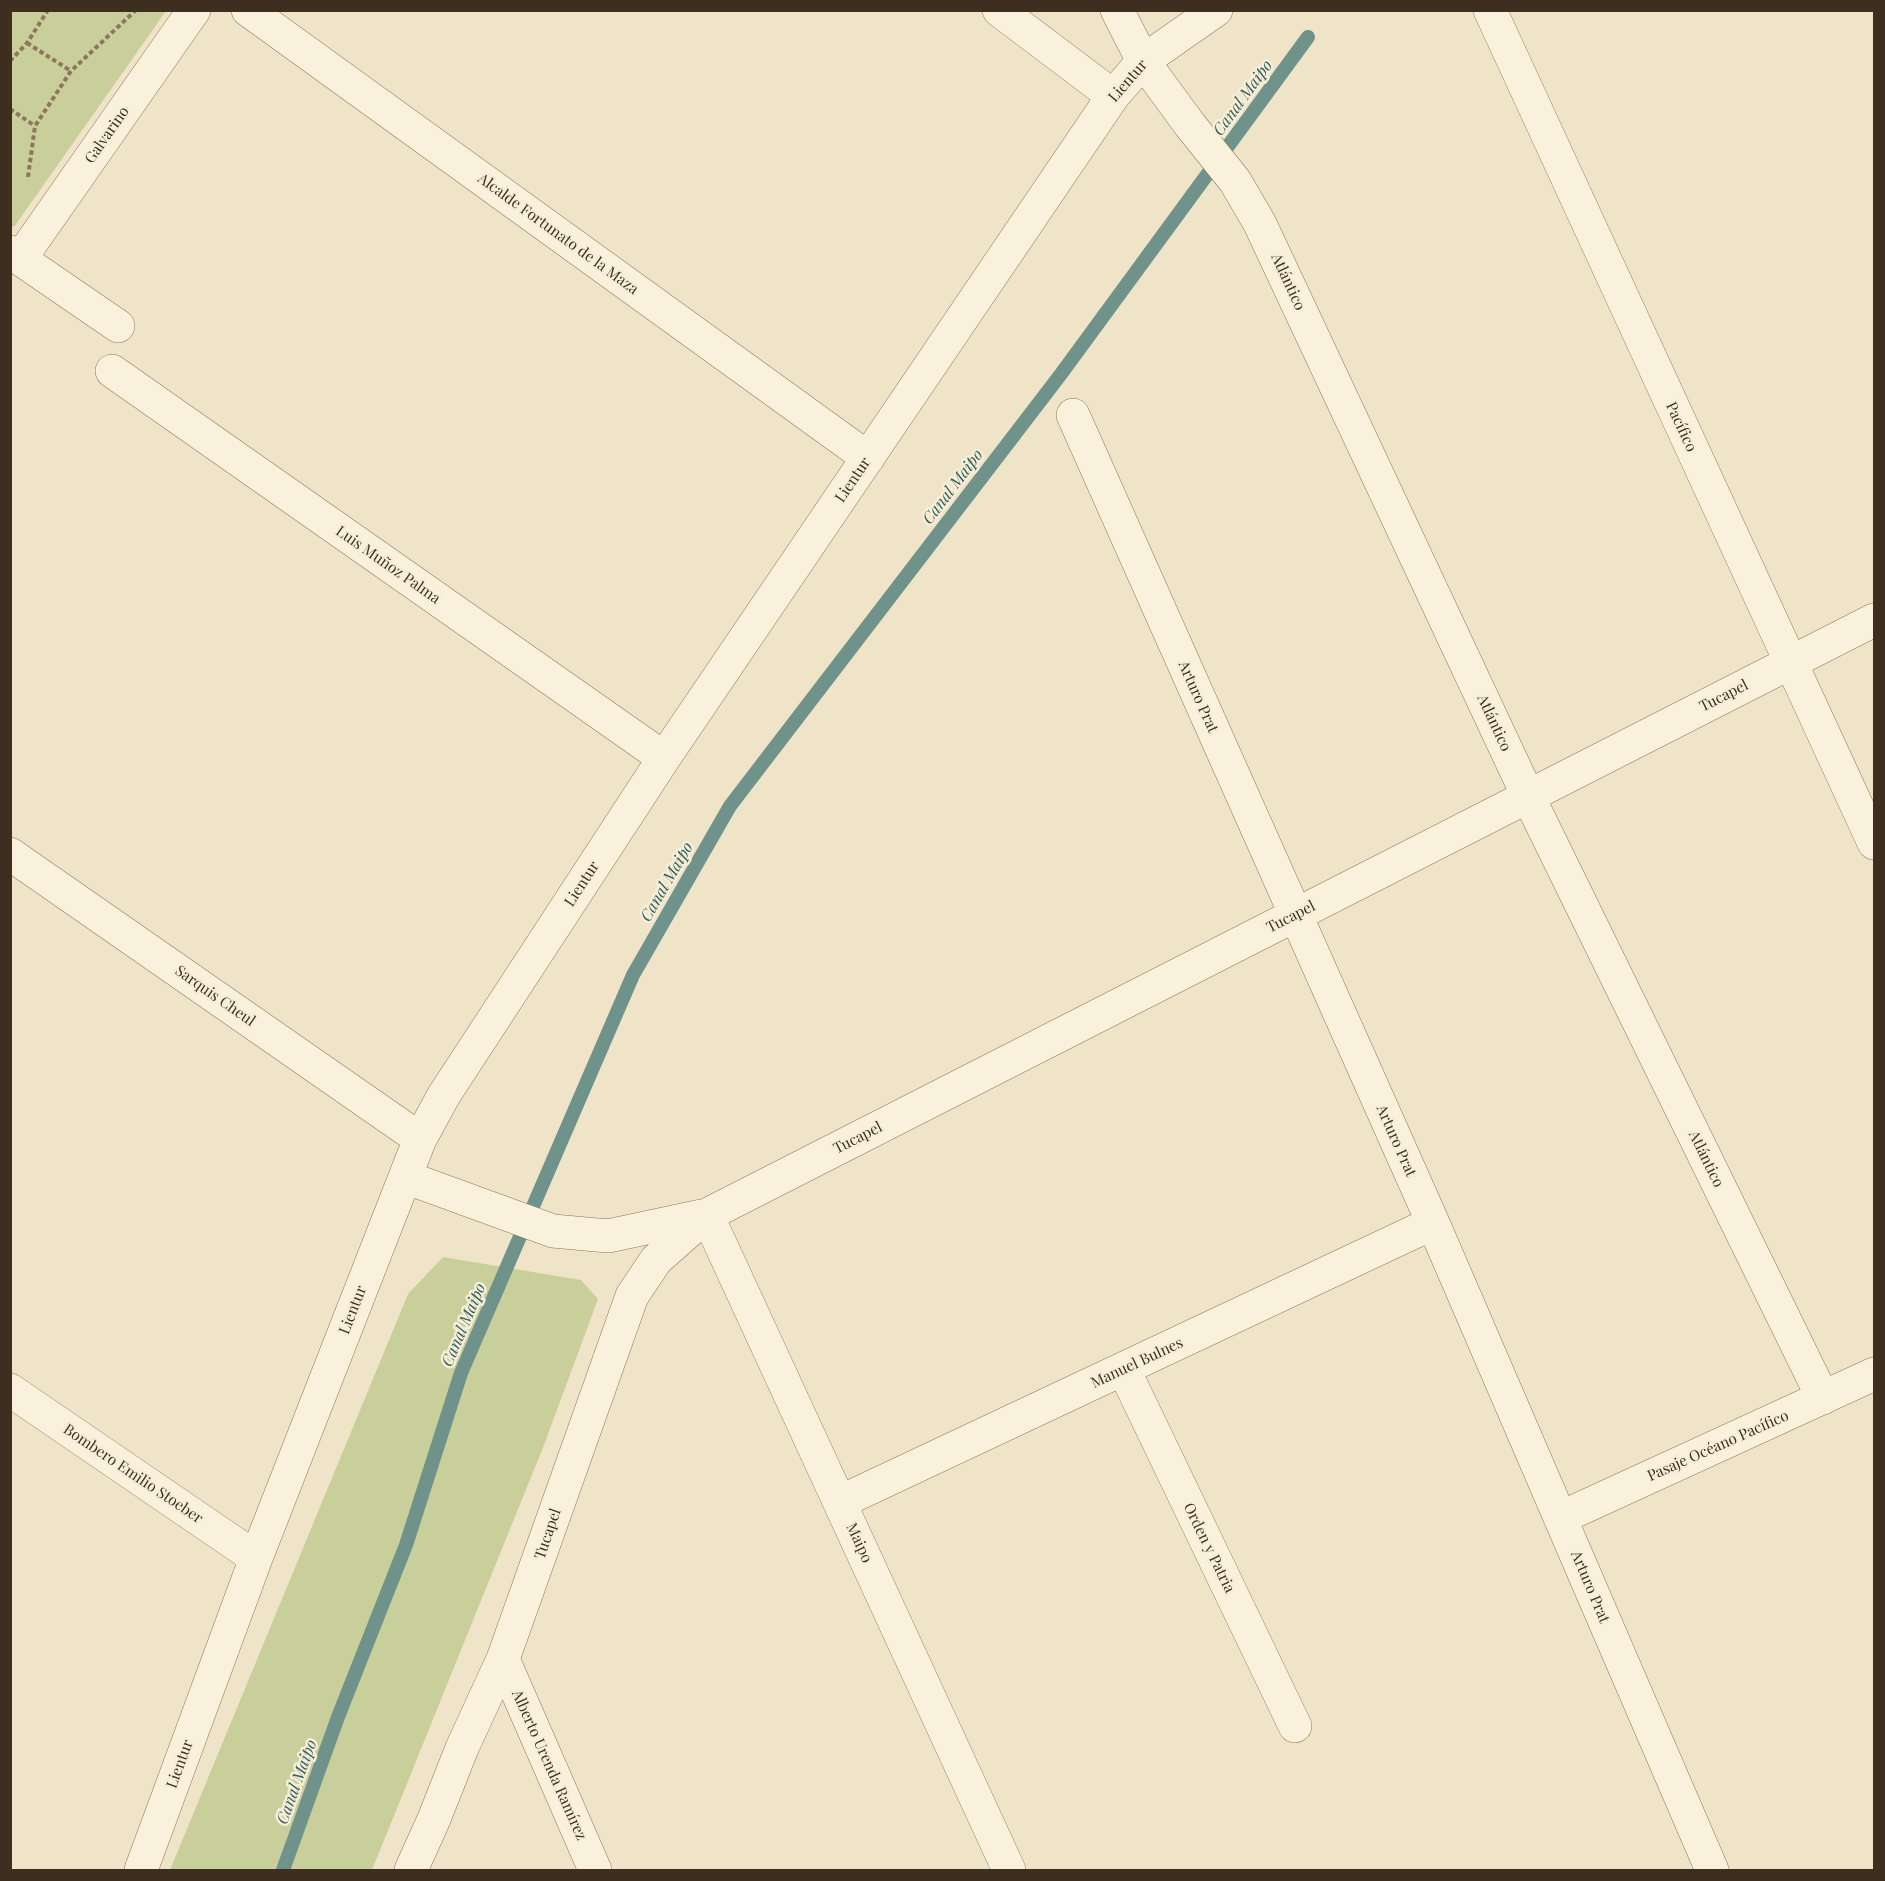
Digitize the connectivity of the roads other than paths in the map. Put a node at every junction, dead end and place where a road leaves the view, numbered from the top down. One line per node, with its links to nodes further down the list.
1 (194, 10): 9 (street, Galvarino)
2 (248, 10): 13 (street, Alcalde Fortunato de la Maza)
3 (999, 10): 8 (street)
4 (1117, 10): 7 (street, Atlántico)
5 (1216, 10): 7 (street, Lientur)
6 (1490, 10): 15 (street, Pacífico)
7 (1143, 60): 8 (street, Lientur); 17 (street, Atlántico)
8 (1113, 96): 13 (street, Lientur)
9 (16, 255): 10 (street)
10 (118, 326)
11 (112, 371): 16 (street, Luis Muñoz Palma)
12 (1073, 415): 20 (street, Arturo Prat)
13 (868, 458): 16 (street, Lientur)
14 (1875, 620): 15 (street, Tucapel)
15 (1790, 663): 17 (street, Tucapel); 18 (street, Pacífico)
16 (664, 758): 21 (street, Lientur)
17 (1528, 796): 20 (street, Tucapel); 28 (street, Atlántico)
18 (1875, 843)
19 (10, 854): 21 (street, Sarquis Cheul)
20 (1295, 915): 23 (street, Tucapel); 24 (street, Arturo Prat)
21 (420, 1139): 22 (street, Lientur)
22 (405, 1177): 23 (street, Tucapel); 31 (street, Lientur)
23 (707, 1215): 29 (street, Maipo); 32 (street, Tucapel)
24 (1433, 1223): 25 (street, Manuel Bulnes); 30 (street, Arturo Prat)
25 (1124, 1370): 29 (street, Manuel Bulnes); 33 (street, Orden y Patria)
26 (1875, 1374): 28 (street, Pasaje Océano Pacífico)
27 (10, 1390): 31 (street, Bombero Emilio Stoeber)
28 (1823, 1398): 30 (street, Pasaje Océano Pacífico)
29 (840, 1502): 37 (street, Maipo)
30 (1560, 1518): 38 (street, Arturo Prat)
31 (256, 1558): 34 (street, Lientur)
32 (503, 1659): 35 (street, Tucapel); 36 (street, Alberto Urenda Ramírez)
33 (1295, 1726)
34 (141, 1870)
35 (411, 1870)
36 (595, 1870)
37 (1009, 1870)
38 (1712, 1870)

